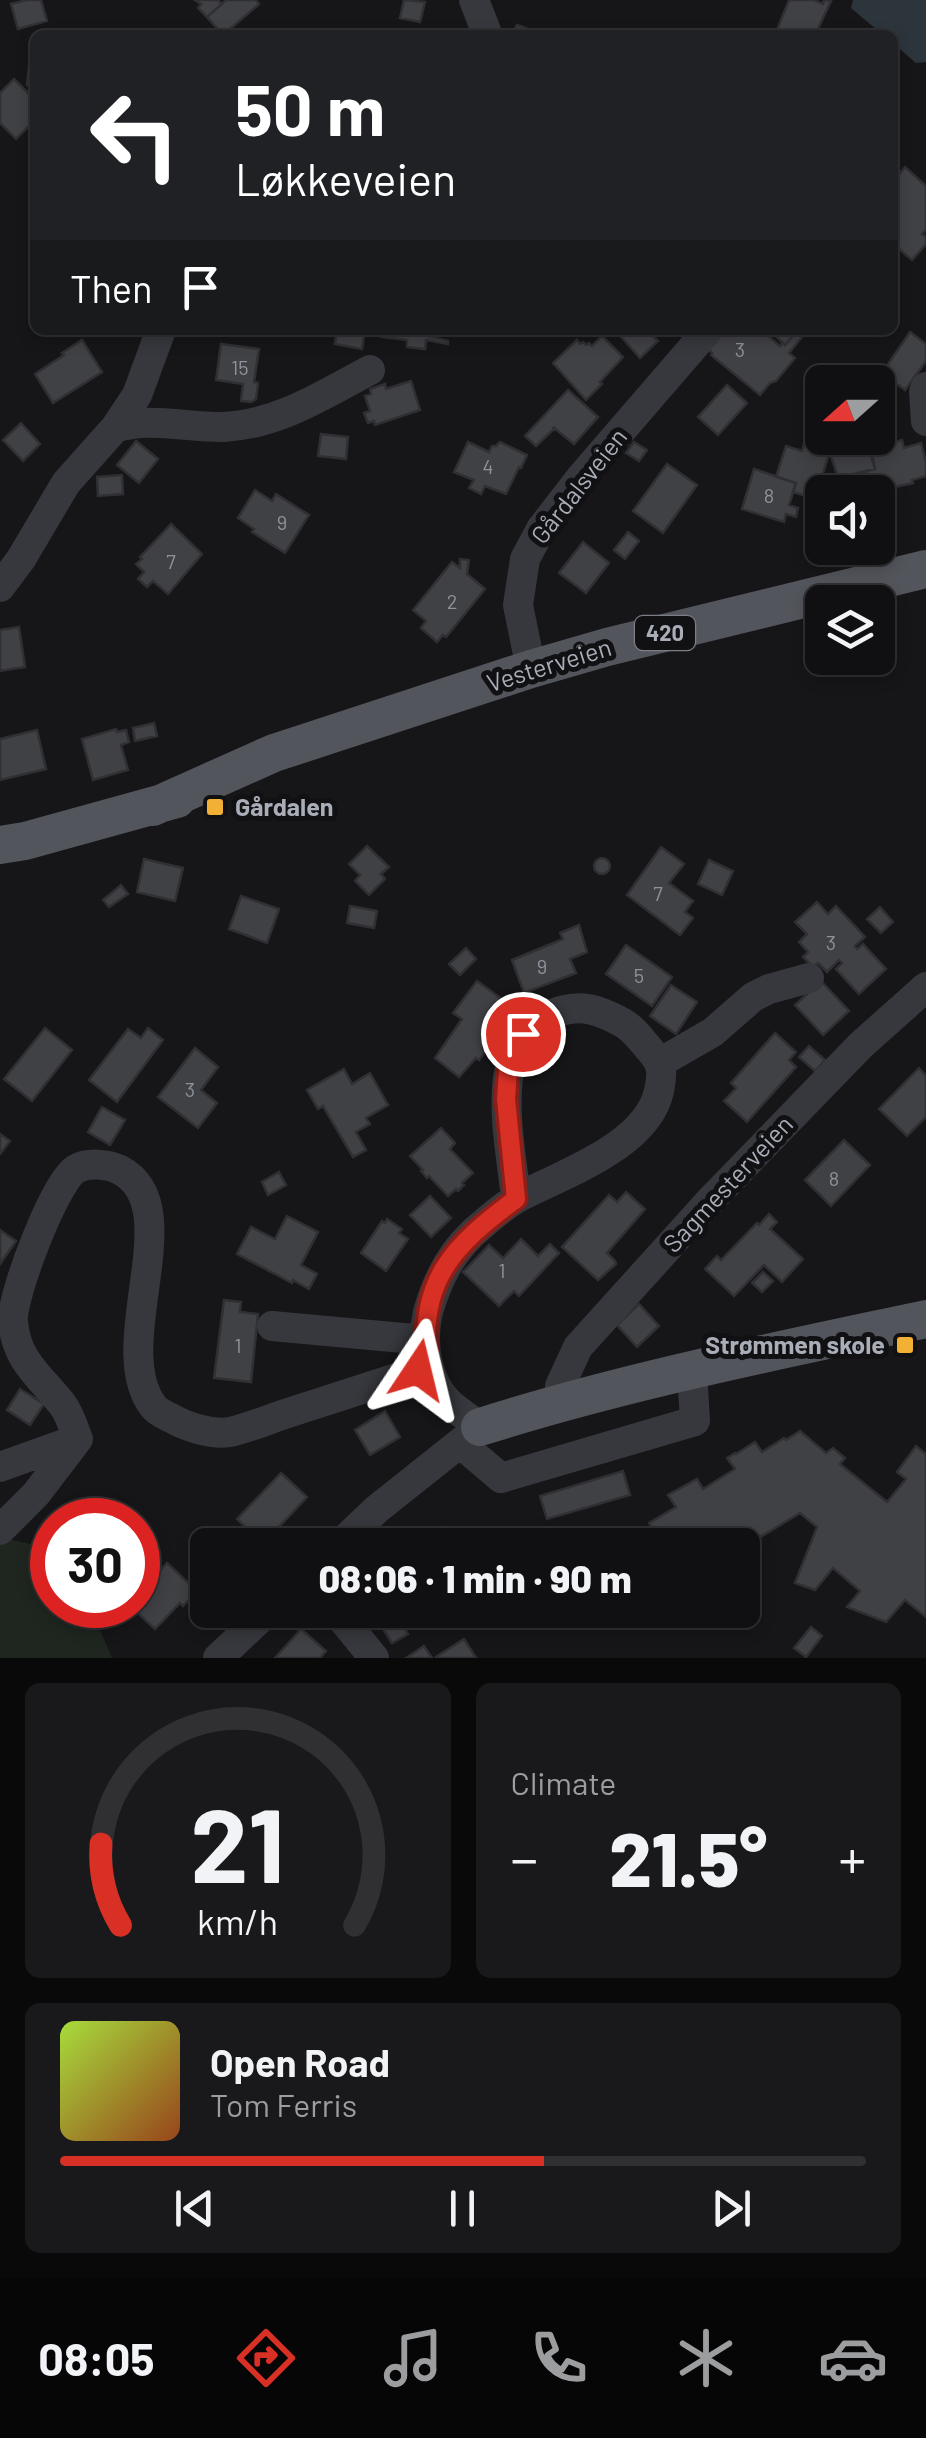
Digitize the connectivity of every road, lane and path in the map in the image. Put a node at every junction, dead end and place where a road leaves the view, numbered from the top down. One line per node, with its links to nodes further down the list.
1 (474, 0): 2 (street)
2 (486, 30)
3 (159, 335): 8 (street)
4 (704, 335): 11 (street, Gårdalsveien)
5 (370, 370): 8 (street)
6 (926, 387): 7 (street)
7 (926, 421)
8 (115, 428): 10 (street)
9 (926, 568): 11 (main road, Vesterveien / 420)
10 (0, 587)
11 (532, 669): 12 (main road, Vesterveien / 420)
12 (0, 845)
13 (809, 978): 15 (street)
14 (926, 987): 21 (street, Sagmesterveien)
15 (660, 1062): 16 (street); 16 (street)
16 (516, 1199): 19 (street)
17 (921, 1314): 20 (main road)
18 (272, 1326): 19 (street)
19 (427, 1352): 22 (street); 23 (street)
20 (692, 1371): 21 (main road); 22 (street)
21 (562, 1401): 22 (main road)
22 (470, 1435): 25 (street)
23 (78, 1438): 24 (street); 26 (street)
24 (0, 1468)
25 (357, 1528)
26 (0, 1530)
27 (250, 1628): 29 (street)
28 (350, 1628): 30 (street)
29 (218, 1658)
30 (374, 1658)

